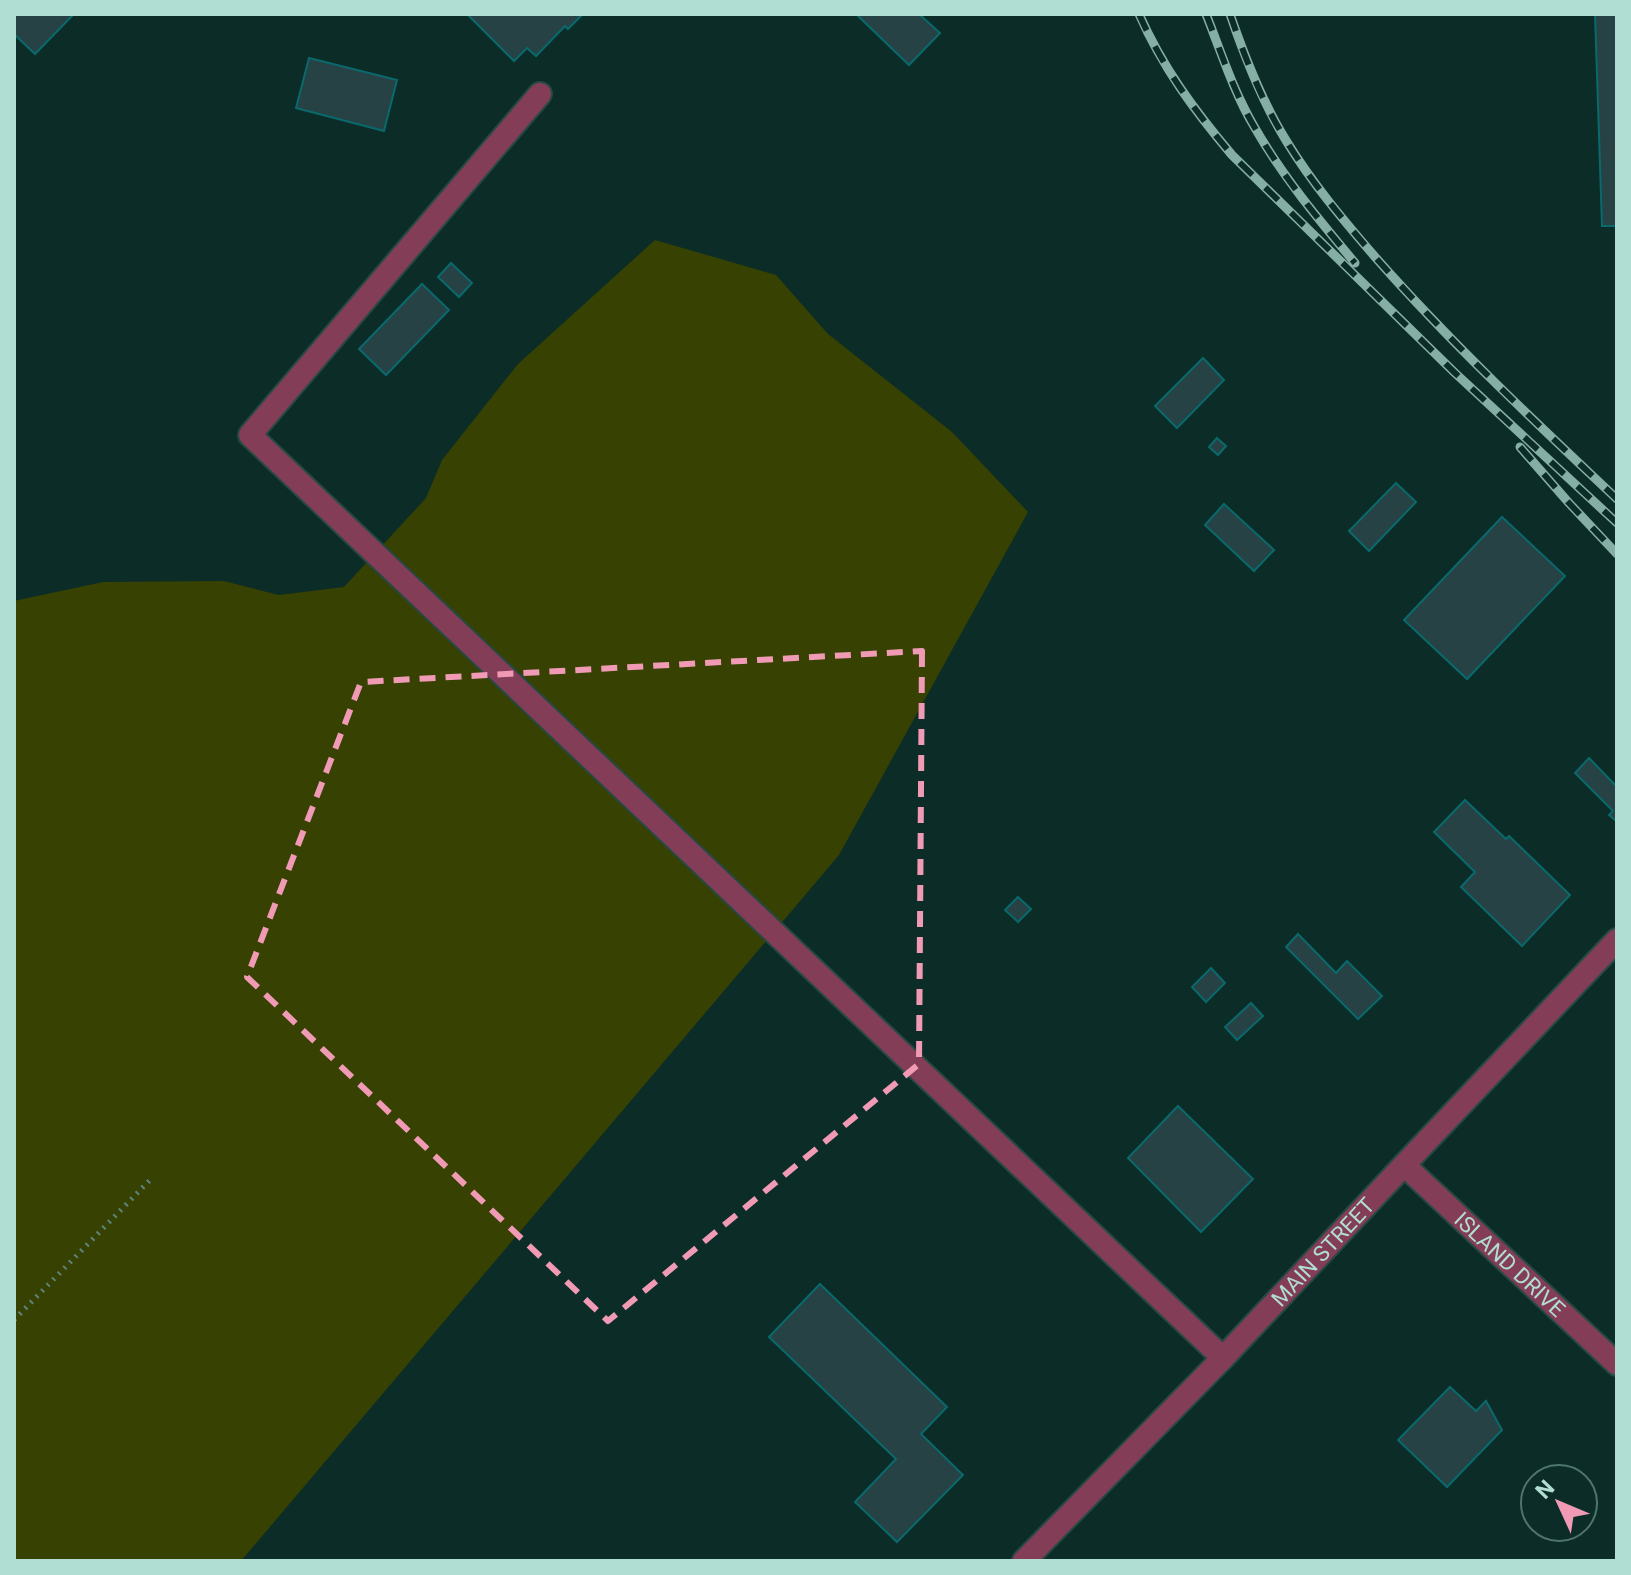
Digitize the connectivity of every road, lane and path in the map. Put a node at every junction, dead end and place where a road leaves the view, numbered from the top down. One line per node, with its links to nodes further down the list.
1 (540, 94): 6 (street)
2 (1617, 940): 3 (street, MAIN STREET)
3 (1404, 1165): 6 (street, MAIN STREET); 7 (street, ISLAND DRIVE)
4 (150, 1180): 5 (path)
5 (14, 1320)
6 (1223, 1358): 8 (street, MAIN STREET)
7 (1617, 1364)
8 (1024, 1561)

